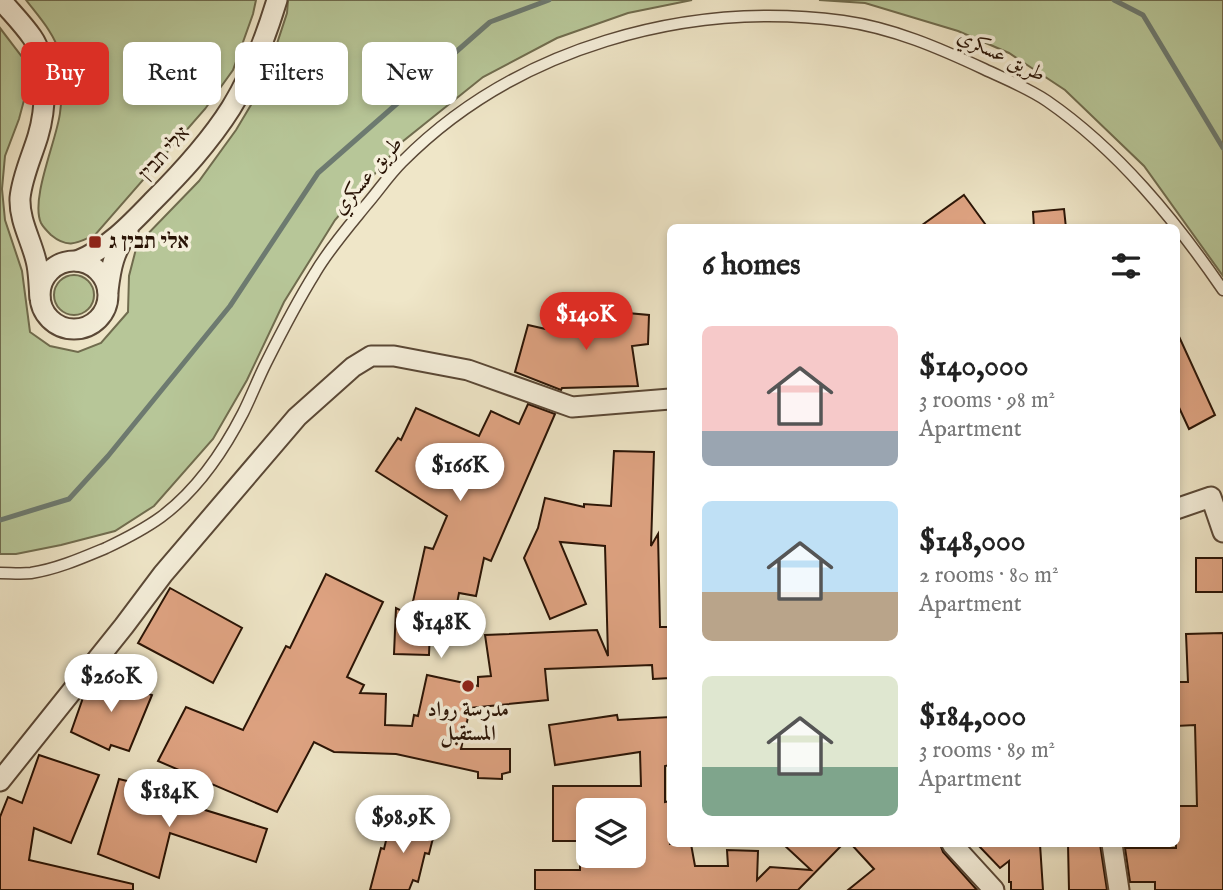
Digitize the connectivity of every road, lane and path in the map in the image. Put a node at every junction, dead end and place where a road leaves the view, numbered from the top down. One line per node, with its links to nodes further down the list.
1 (1, 0): 6 (street)
2 (277, 0): 3 (street, אלי תבין)
3 (134, 221): 7 (street, אלי תבין); 9 (street, אלי תבין)
4 (1174, 224): 14 (lane, طريق عسكري)
5 (1180, 232): 8 (lane, طريق عسكري)
6 (29, 238): 7 (street); 10 (street)
7 (71, 262): 9 (street); 10 (street)
8 (1223, 290)
9 (108, 292): 10 (street)
10 (40, 298)
11 (667, 399): 15 (street)
12 (1180, 508): 13 (street)
13 (1223, 532)
14 (0, 573)
15 (0, 781)
16 (955, 847): 18 (street)
17 (1112, 847): 19 (street)
18 (994, 890)
19 (1119, 890)

